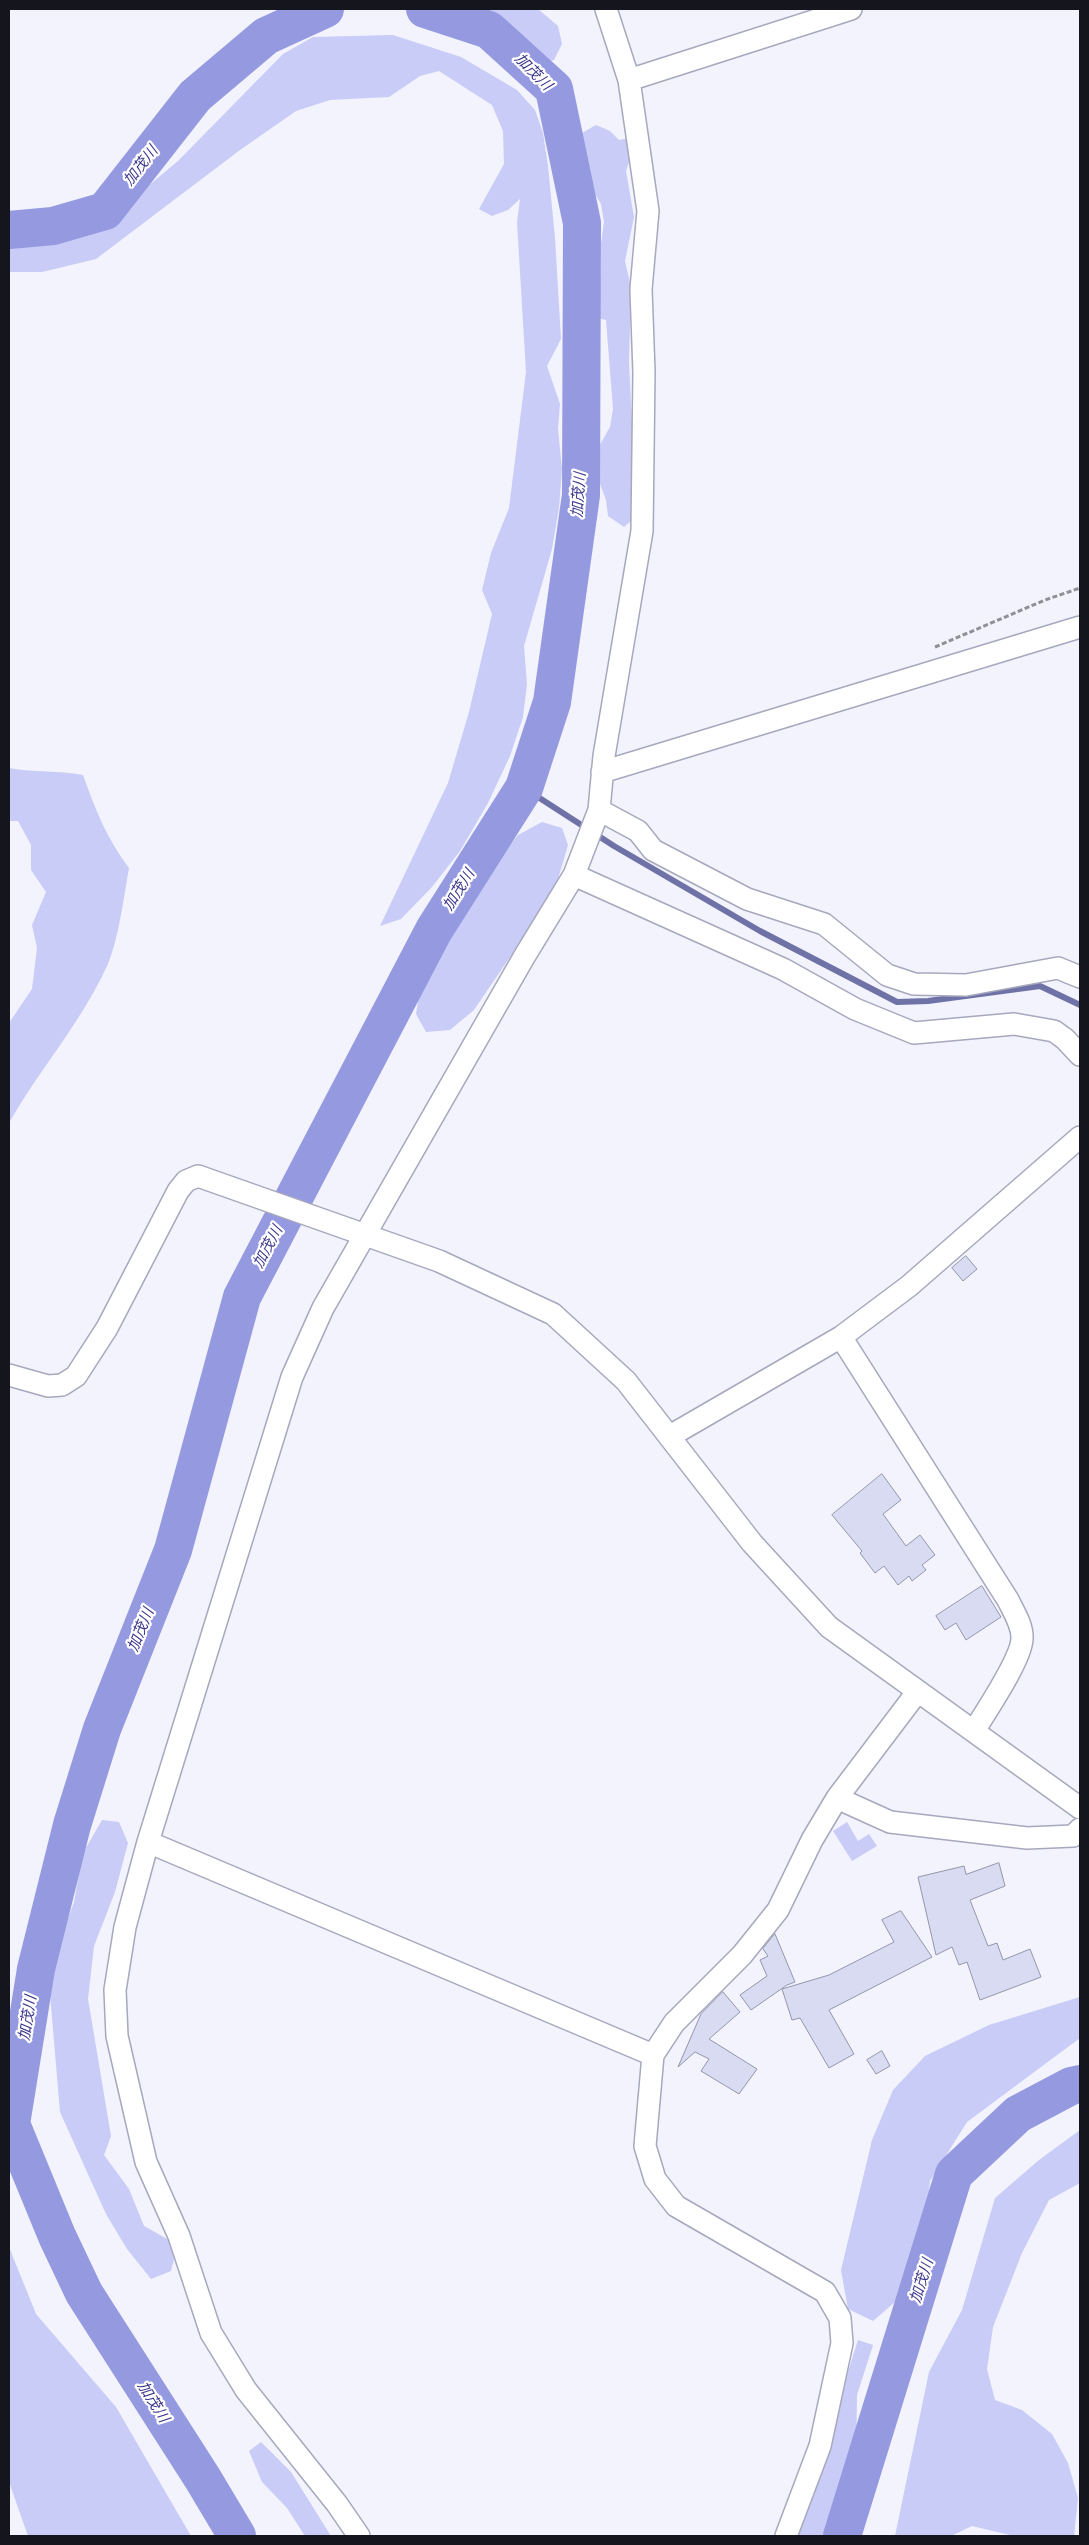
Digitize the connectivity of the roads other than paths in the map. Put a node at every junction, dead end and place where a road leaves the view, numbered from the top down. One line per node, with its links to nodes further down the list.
1 (606, 9): 3 (street)
2 (851, 9): 3 (street)
3 (630, 80): 5 (street)
4 (1080, 626): 5 (street)
5 (602, 772): 6 (street)
6 (597, 816): 7 (street); 8 (street)
7 (574, 875): 9 (street); 11 (street)
8 (1080, 977)
9 (1080, 1055)
10 (1080, 1137): 12 (street)
11 (364, 1235): 13 (street); 14 (street); 20 (street)
12 (841, 1337): 14 (street); 16 (street)
13 (9, 1375)
14 (670, 1436): 15 (street)
15 (918, 1691): 16 (street); 17 (street)
16 (974, 1731): 18 (street)
17 (837, 1798): 19 (street); 21 (street)
18 (1080, 1808)
19 (1080, 1829)
20 (148, 1842): 21 (street); 22 (street)
21 (653, 2055): 23 (street)
22 (359, 2536)
23 (786, 2536)

